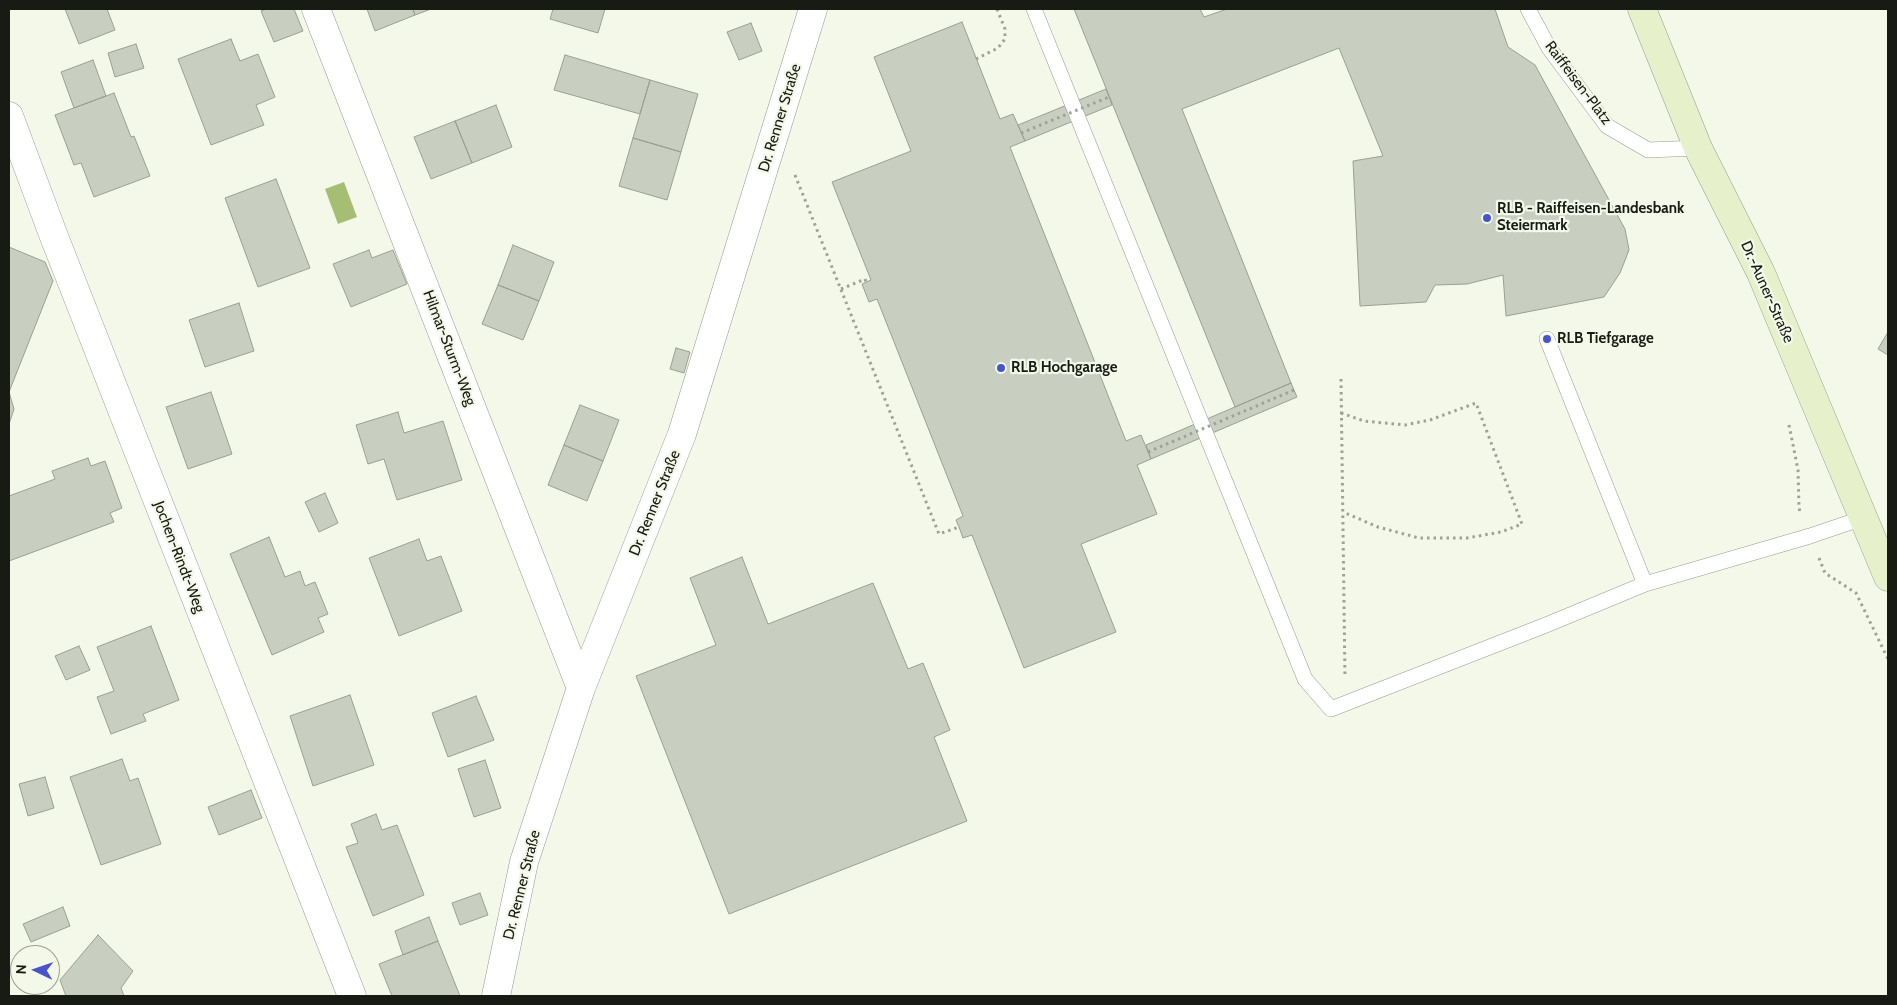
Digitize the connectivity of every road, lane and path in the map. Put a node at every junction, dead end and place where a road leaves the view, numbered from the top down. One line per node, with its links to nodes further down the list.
1 (316, 9): 27 (street, Hilmar-Sturm-Weg)
2 (813, 9): 27 (street, Dr. Renner Straße)
3 (997, 9): 7 (path)
4 (1034, 9): 28 (lane)
5 (1528, 9): 11 (lane, Raiffeisen-Platz)
6 (1642, 9): 11 (main road, Dr.-Auner-Straße)
7 (976, 58)
8 (1109, 97): 10 (path, bridge)
9 (9, 116): 29 (street, Jochen-Rindt-Weg)
10 (1021, 133)
11 (1698, 148): 21 (main road, Dr.-Auner-Straße)
12 (794, 174): 14 (path)
13 (866, 282): 14 (path)
14 (841, 289): 22 (path)
15 (1548, 339): 25 (lane)
16 (1341, 379): 18 (path)
17 (1294, 390): 19 (path, bridge)
18 (1341, 413): 20 (path); 20 (path)
19 (1148, 452)
20 (1343, 512): 28 (path)
21 (1863, 518): 24 (main road, Dr.-Auner-Straße); 25 (lane)
22 (958, 527)
23 (1818, 554): 26 (path)
24 (1888, 577)
25 (1645, 584): 28 (lane)
26 (1888, 659)
27 (581, 688): 30 (street, Dr. Renner Straße)
28 (1345, 704)
29 (352, 996)
30 (496, 996)

